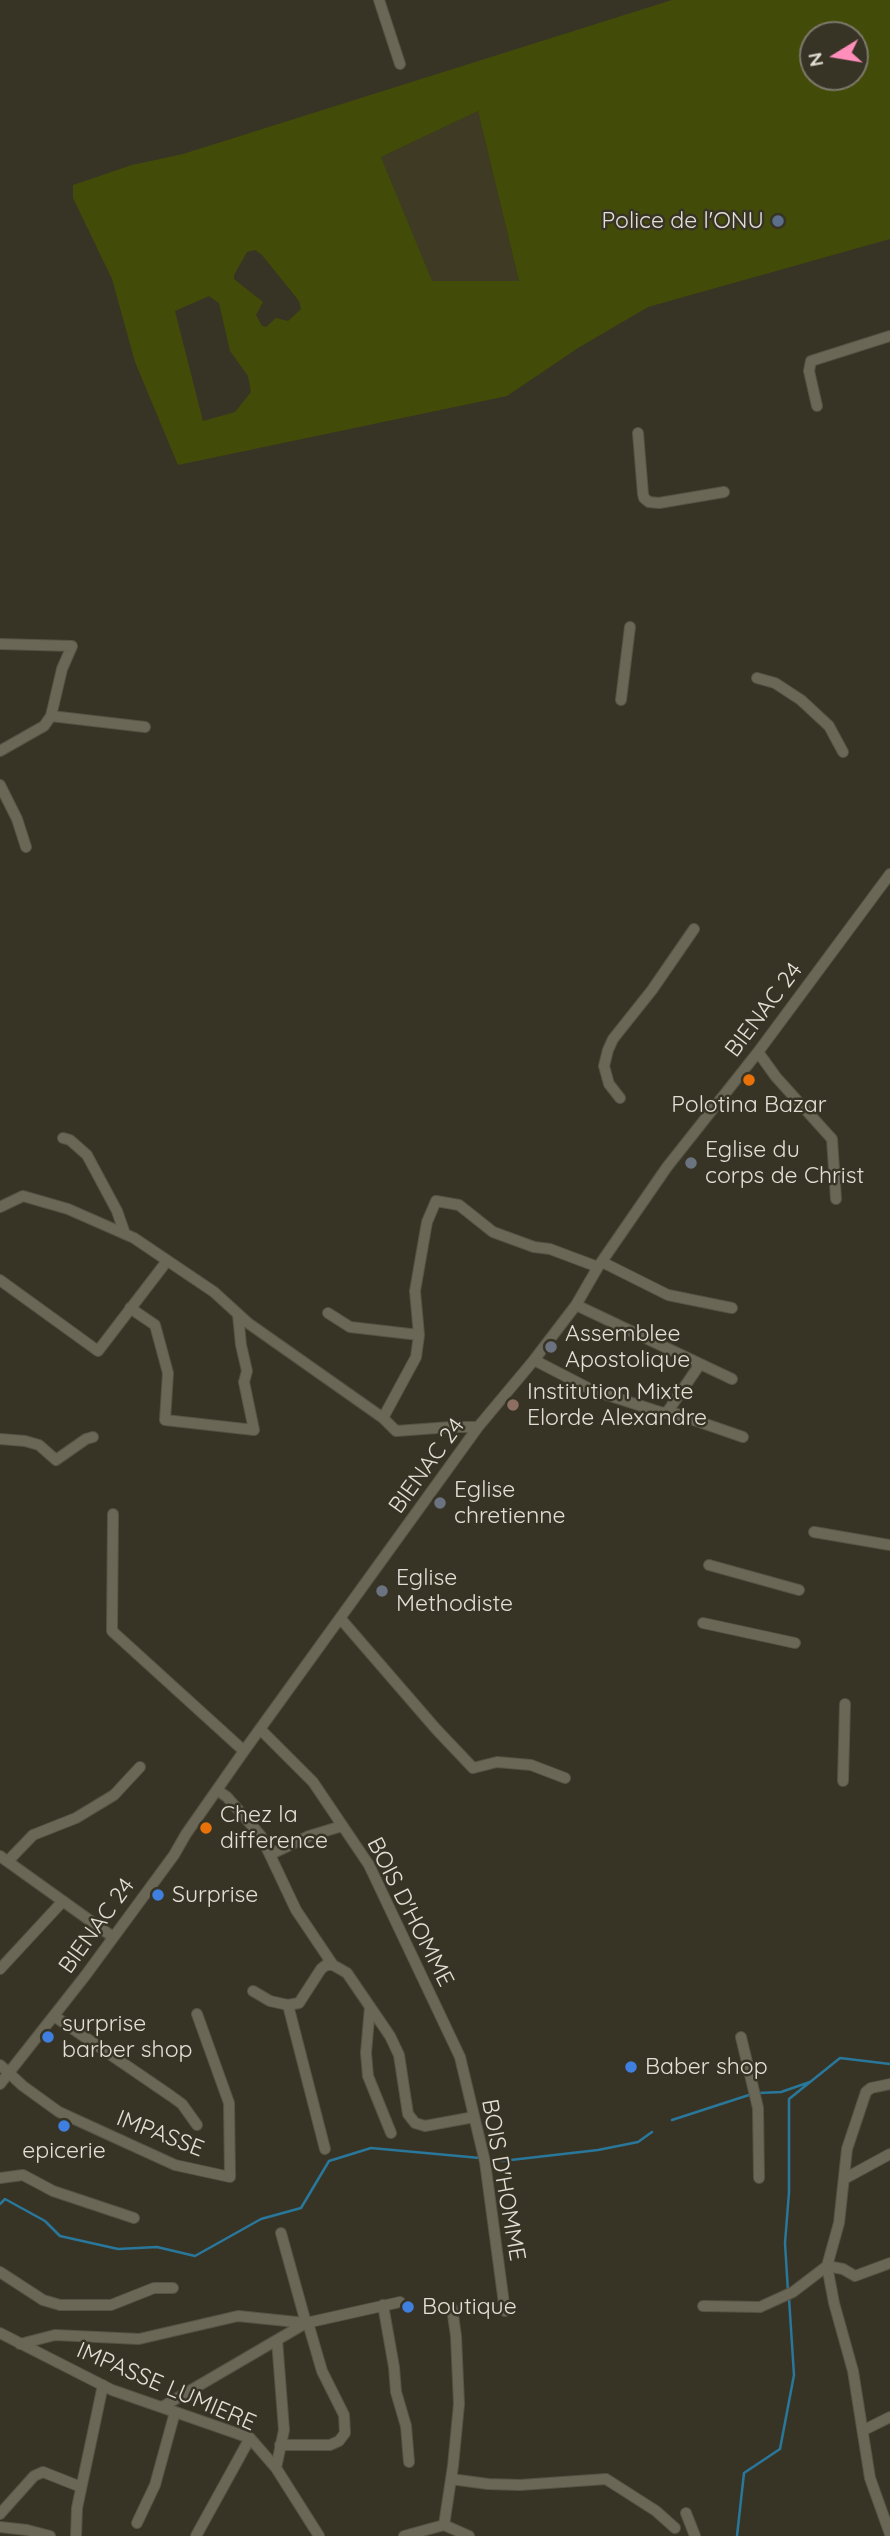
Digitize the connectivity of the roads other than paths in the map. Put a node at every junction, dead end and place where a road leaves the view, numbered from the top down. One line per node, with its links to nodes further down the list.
1 (379, 0): 2 (street)
2 (400, 64)
3 (890, 336): 4 (street)
4 (817, 406)
5 (638, 433): 6 (street)
6 (724, 492)
7 (630, 627): 10 (street)
8 (0, 644): 11 (street)
9 (757, 678): 14 (street)
10 (621, 700)
11 (51, 716): 12 (street); 13 (street)
12 (145, 727)
13 (0, 751)
14 (843, 752)
15 (0, 785): 16 (street)
16 (26, 846)
17 (888, 879): 19 (street, BIENAC 24)
18 (694, 929): 20 (street)
19 (758, 1052): 22 (street); 26 (street, BIENAC 24)
20 (620, 1098)
21 (63, 1138): 24 (street)
22 (836, 1199)
23 (0, 1207): 24 (street)
24 (125, 1234): 25 (street)
25 (167, 1261): 29 (street); 32 (street)
26 (600, 1264): 28 (street, BIENAC 24); 30 (street); 33 (street)
27 (0, 1280): 29 (street)
28 (576, 1305): 34 (street, BIENAC 24); 35 (street)
29 (130, 1308): 32 (street)
30 (732, 1308)
31 (328, 1313): 33 (street)
32 (238, 1315): 38 (street)
33 (419, 1335): 38 (street)
34 (534, 1360): 37 (street); 39 (street, BIENAC 24)
35 (700, 1364): 36 (street); 37 (street)
36 (732, 1379)
37 (668, 1411): 41 (street)
38 (383, 1418): 39 (street)
39 (478, 1427): 48 (street, BIENAC 24)
40 (93, 1437): 42 (street)
41 (743, 1437)
42 (0, 1439)
43 (113, 1514): 53 (street)
44 (814, 1532): 45 (street)
45 (890, 1545)
46 (709, 1565): 47 (street)
47 (799, 1590)
48 (340, 1618): 52 (street, BIENAC 24); 55 (street)
49 (703, 1623): 50 (street)
50 (795, 1643)
51 (845, 1704): 56 (street)
52 (260, 1729): 53 (street, BIENAC 24); 58 (street, BOIS D'HOMME)
53 (244, 1751): 57 (street, BIENAC 24)
54 (140, 1767): 60 (street)
55 (565, 1778)
56 (843, 1781)
57 (217, 1790): 59 (street); 62 (street, BIENAC 24)
58 (342, 1826): 59 (street); 75 (street, BOIS D'HOMME)
59 (271, 1854): 63 (street)
60 (4, 1859): 61 (street)
61 (63, 1901): 62 (street); 64 (street)
62 (113, 1937): 69 (street, BIENAC 24)
63 (334, 1965): 66 (street); 67 (street)
64 (0, 1969)
65 (253, 1991): 66 (street)
66 (288, 2005): 78 (street)
67 (370, 2007): 75 (street); 77 (street)
68 (197, 2014): 72 (street, IMPASSE)
69 (54, 2016): 72 (street, BIENAC 24); 76 (street)
70 (741, 2037): 81 (street)
71 (0, 2065): 72 (street)
72 (10, 2073): 73 (street, BIENAC 24)
73 (0, 2084)
74 (890, 2084): 82 (street)
75 (474, 2118): 93 (street, BOIS D'HOMME)
76 (197, 2125)
77 (391, 2133)
78 (326, 2149)
79 (890, 2154): 82 (street)
80 (0, 2178): 83 (street)
81 (759, 2178)
82 (844, 2179): 86 (street)
83 (134, 2218)
84 (281, 2233): 94 (street)
85 (890, 2263): 86 (street)
86 (827, 2266): 91 (street); 102 (street)
87 (0, 2272): 88 (street)
88 (173, 2288)
89 (400, 2302): 90 (street)
90 (383, 2305): 94 (street); 105 (street)
91 (703, 2306)
92 (452, 2308): 107 (street)
93 (505, 2311)
94 (307, 2323): 96 (street); 97 (street); 104 (street)
95 (0, 2333): 97 (street, IMPASSE LUMIERE)
96 (277, 2340): 99 (street); 104 (street)
97 (20, 2344): 98 (street, IMPASSE LUMIERE)
98 (103, 2385): 99 (street, IMPASSE LUMIERE); 108 (street)
99 (162, 2407): 100 (street, IMPASSE LUMIERE)
100 (175, 2412): 103 (street, IMPASSE LUMIERE); 111 (street)
101 (890, 2417): 102 (street)
102 (864, 2430): 115 (street)
103 (250, 2438): 106 (street, IMPASSE LUMIERE); 118 (street)
104 (281, 2445): 106 (street)
105 (409, 2462)
106 (276, 2468): 119 (street, IMPASSE LUMIERE)
107 (451, 2479): 112 (street); 114 (street)
108 (81, 2487): 110 (street); 117 (street)
109 (686, 2513): 122 (street)
110 (0, 2514)
111 (137, 2523)
112 (444, 2525): 120 (street); 121 (street)
113 (0, 2527): 116 (street)
114 (676, 2528)
115 (890, 2535)
116 (50, 2536)
117 (76, 2536)
118 (196, 2536)
119 (319, 2536)
120 (404, 2536)
121 (469, 2536)
122 (695, 2536)

